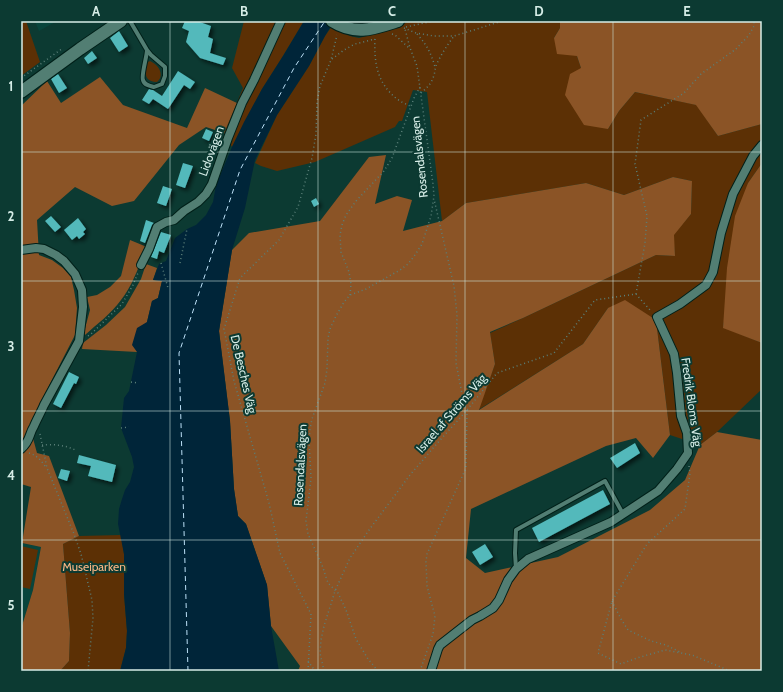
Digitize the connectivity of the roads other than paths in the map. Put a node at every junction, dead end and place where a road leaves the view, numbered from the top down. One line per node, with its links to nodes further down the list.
1 (121, 21): 7 (street)
2 (130, 21): 6 (lane)
3 (281, 21): 10 (street, Lidovägen)
4 (337, 24): 5 (street)
5 (399, 24)
6 (148, 50): 6 (lane)
7 (21, 92)
8 (762, 145): 12 (street, Fredrik Bloms Väg)
9 (21, 250): 11 (street)
10 (141, 265)
11 (23, 451)
12 (623, 514): 13 (street, Fredrik Bloms Väg); 13 (lane)
13 (516, 569): 14 (street, Fredrik Bloms Väg)
14 (430, 671)

